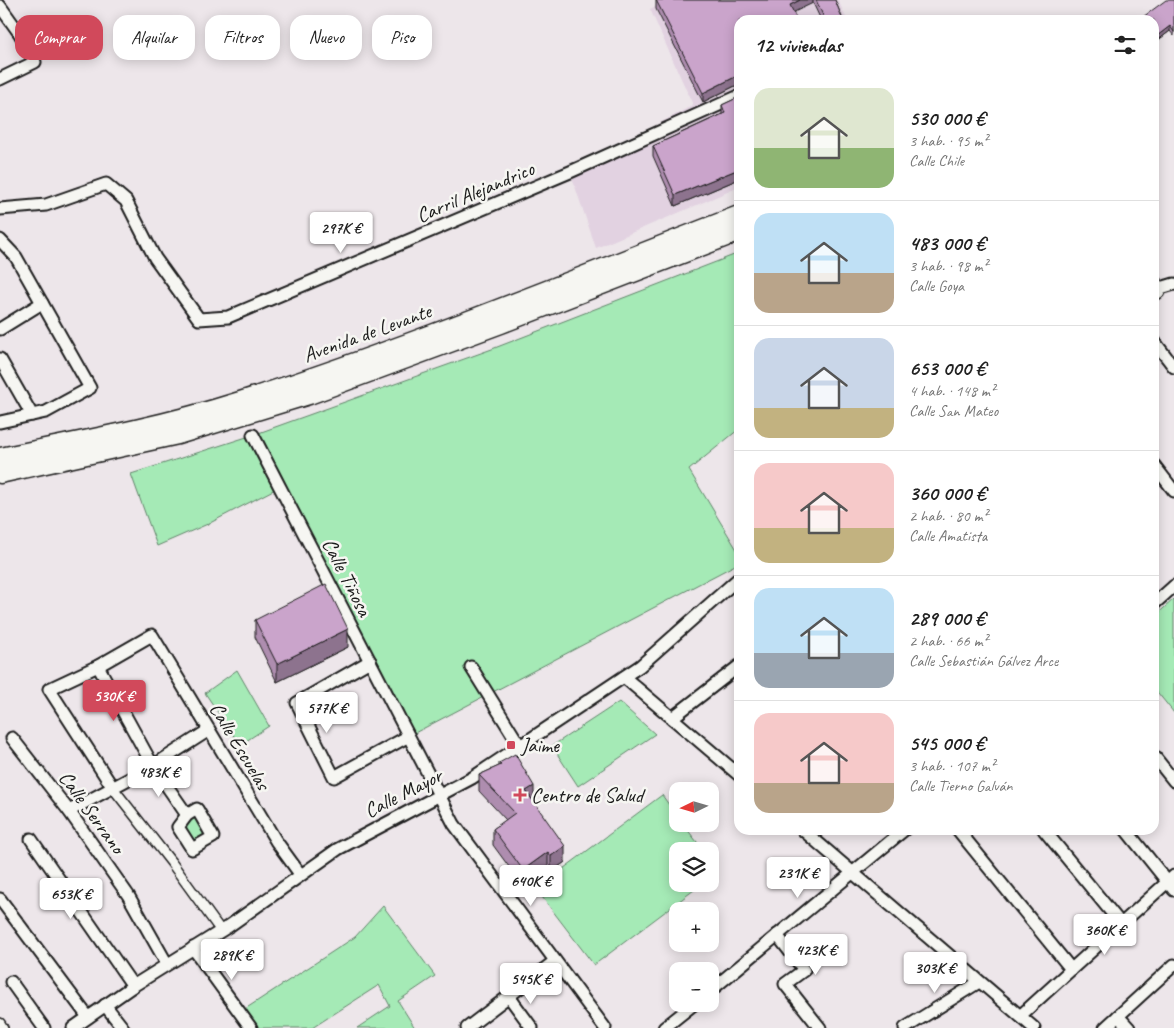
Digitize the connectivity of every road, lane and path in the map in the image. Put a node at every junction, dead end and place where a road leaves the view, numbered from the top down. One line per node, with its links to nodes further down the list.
1 (0, 6): 2 (street)
2 (0, 79)
3 (734, 98): 4 (street, Carril Alejandrico)
4 (0, 209)
5 (734, 217): 18 (main road, Avenida de Levante)
6 (734, 234): 20 (main road, Avenida de Levante)
7 (0, 240): 10 (street)
8 (1174, 284): 9 (street)
9 (1159, 288)
10 (42, 303): 11 (street); 15 (street)
11 (0, 329)
12 (1159, 348): 14 (street)
13 (0, 359): 15 (street)
14 (1174, 367)
15 (32, 415): 16 (street)
16 (0, 422)
17 (253, 435): 25 (street, Calle Tiñosa)
18 (0, 457)
19 (1159, 472): 21 (street)
20 (0, 474)
21 (1174, 491)
22 (734, 583): 29 (street, Calle Mayor)
23 (1174, 586): 24 (street)
24 (1159, 595)
25 (370, 662): 32 (street, Calle Tiñosa); 32 (street)
26 (98, 666): 31 (street, Calle Escuelas); 36 (street); 39 (street)
27 (471, 667): 34 (street)
28 (734, 670): 30 (street)
29 (624, 677): 30 (street); 34 (street, Calle Mayor)
30 (672, 718): 37 (street)
31 (209, 730): 36 (street); 50 (street, Calle Escuelas)
32 (407, 737): 40 (street, Calle Tiñosa)
33 (12, 738): 41 (street, Calle Serrano)
34 (520, 746): 40 (street, Calle Mayor)
35 (1159, 762): 38 (street)
36 (153, 766): 39 (street); 42 (street)
37 (734, 766)
38 (1174, 781)
39 (113, 788): 41 (street); 54 (street)
40 (439, 797): 50 (street, Calle Mayor); 57 (street, Calle Tiñosa)
41 (69, 811): 58 (street, Calle Serrano)
42 (186, 815)
43 (808, 835): 49 (street)
44 (898, 835): 49 (street)
45 (962, 835): 60 (street)
46 (1048, 835): 53 (street)
47 (1130, 835): 51 (street)
48 (31, 839): 64 (street)
49 (852, 872): 55 (street); 62 (street)
50 (300, 874): 54 (street, Calle Mayor)
51 (1172, 883): 53 (street)
52 (0, 899): 70 (street)
53 (1121, 924): 60 (street)
54 (221, 931): 56 (street, Calle Mayor)
55 (777, 935): 63 (street); 81 (street)
56 (193, 948): 58 (street, Calle Mayor); 76 (street)
57 (556, 961): 65 (street); 79 (street, Calle Tiñosa)
58 (167, 964): 64 (street, Calle Mayor)
59 (1174, 965): 69 (street)
60 (1071, 969): 68 (street)
61 (11, 982): 73 (street)
62 (980, 982): 68 (street); 82 (street)
63 (719, 983)
64 (133, 986): 66 (street, Calle Mayor)
65 (510, 998): 77 (street); 78 (street)
66 (105, 1005): 70 (street, Calle Mayor); 75 (street)
67 (684, 1012): 80 (street)
68 (1020, 1016): 83 (street)
69 (1118, 1016): 84 (street); 85 (street)
70 (88, 1017): 74 (street, Calle Mayor)
71 (0, 1023): 72 (street)
72 (3, 1028)
73 (44, 1028)
74 (73, 1028)
75 (123, 1028)
76 (251, 1028)
77 (467, 1028)
78 (532, 1028)
79 (605, 1028)
80 (664, 1028)
81 (820, 1028)
82 (905, 1028)
83 (1034, 1028)
84 (1105, 1028)
85 (1129, 1028)

